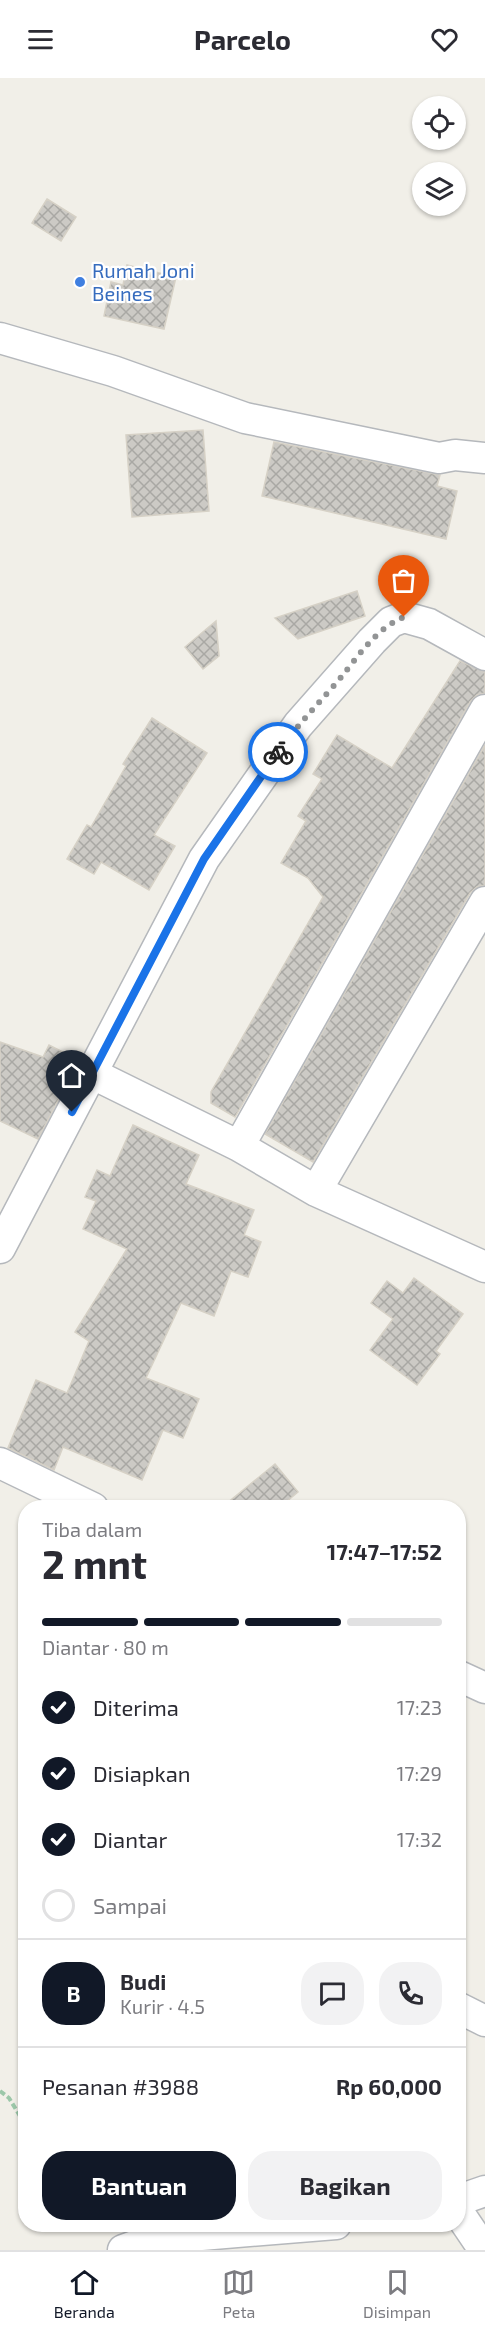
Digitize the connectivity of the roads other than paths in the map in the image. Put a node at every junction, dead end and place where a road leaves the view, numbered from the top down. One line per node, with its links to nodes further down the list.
1 (0, 338): 2 (street)
2 (485, 458)
3 (485, 655): 6 (street)
4 (485, 710): 7 (street)
5 (485, 902): 8 (street)
6 (93, 1074): 7 (street); 9 (street)
7 (239, 1146): 8 (street)
8 (316, 1191): 10 (street)
9 (0, 1248)
10 (485, 1268)
11 (0, 1463): 12 (street)
12 (76, 1500)
13 (466, 1680): 14 (street)
14 (485, 1688)
15 (466, 2012): 16 (street)
16 (485, 2021)
17 (485, 2191): 18 (street)
18 (466, 2198)
19 (466, 2223): 22 (street)
20 (238, 2232): 21 (street)
21 (123, 2250)
22 (484, 2250)

